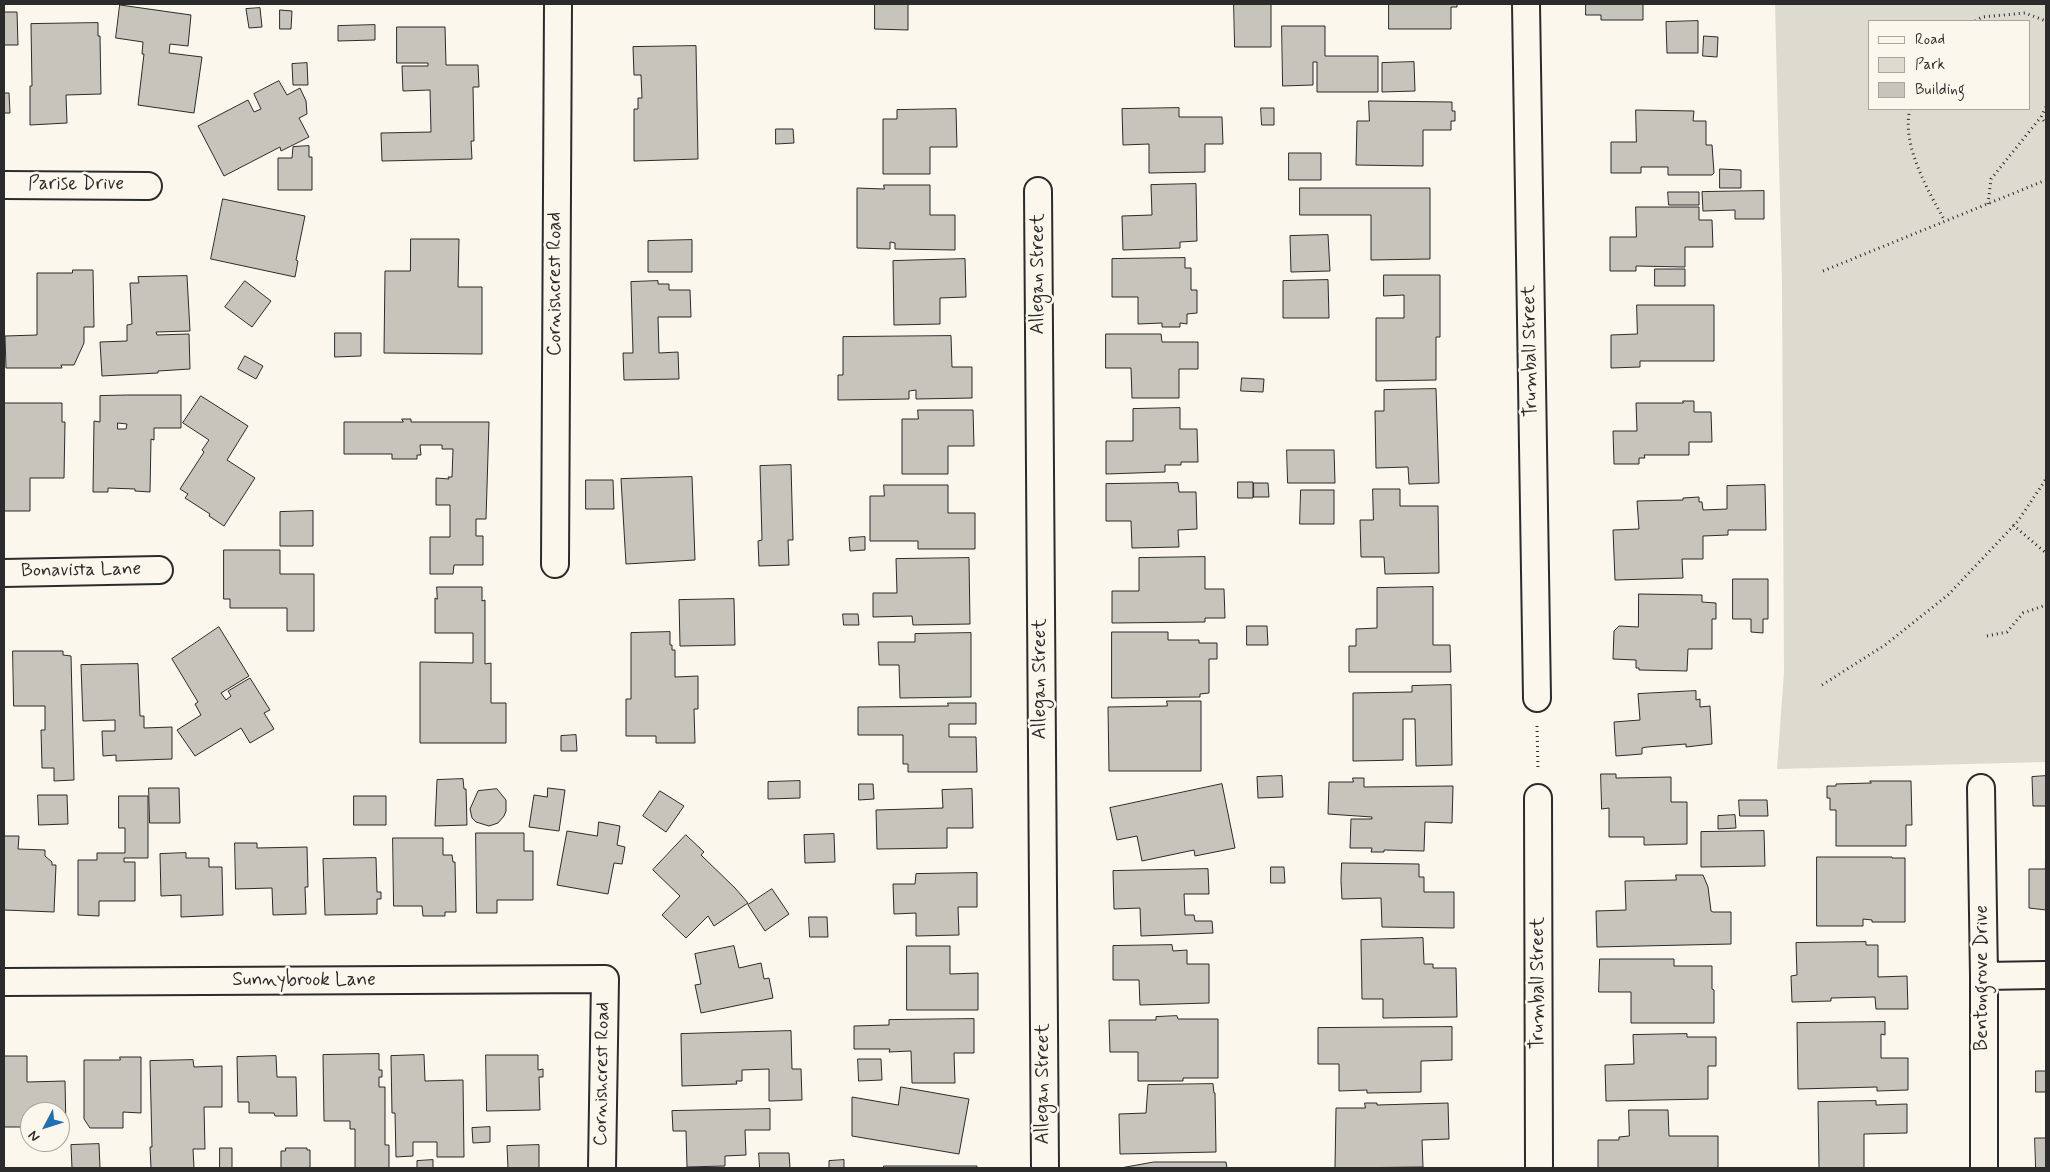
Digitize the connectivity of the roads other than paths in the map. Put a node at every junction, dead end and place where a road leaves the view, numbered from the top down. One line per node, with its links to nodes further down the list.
1 (558, 4): 6 (street, Cornishcrest Road)
2 (1526, 4): 9 (street, Trumball Street)
3 (4, 185): 4 (street, Parise Drive)
4 (148, 186)
5 (1038, 191): 17 (street, Allegan Street)
6 (554, 564)
7 (159, 570): 8 (street, Bonavista Lane)
8 (4, 573)
9 (1537, 698)
10 (1980, 788): 13 (street, Bentongrove Drive)
11 (1538, 798): 18 (street, Trumball Street)
12 (2046, 975): 13 (street)
13 (1984, 976): 19 (street, Bentongrove Drive)
14 (605, 979): 15 (street, Sunnybrook Lane); 16 (street, Cornishcrest Road)
15 (4, 982)
16 (602, 1168)
17 (1045, 1168)
18 (1539, 1168)
19 (1984, 1168)

